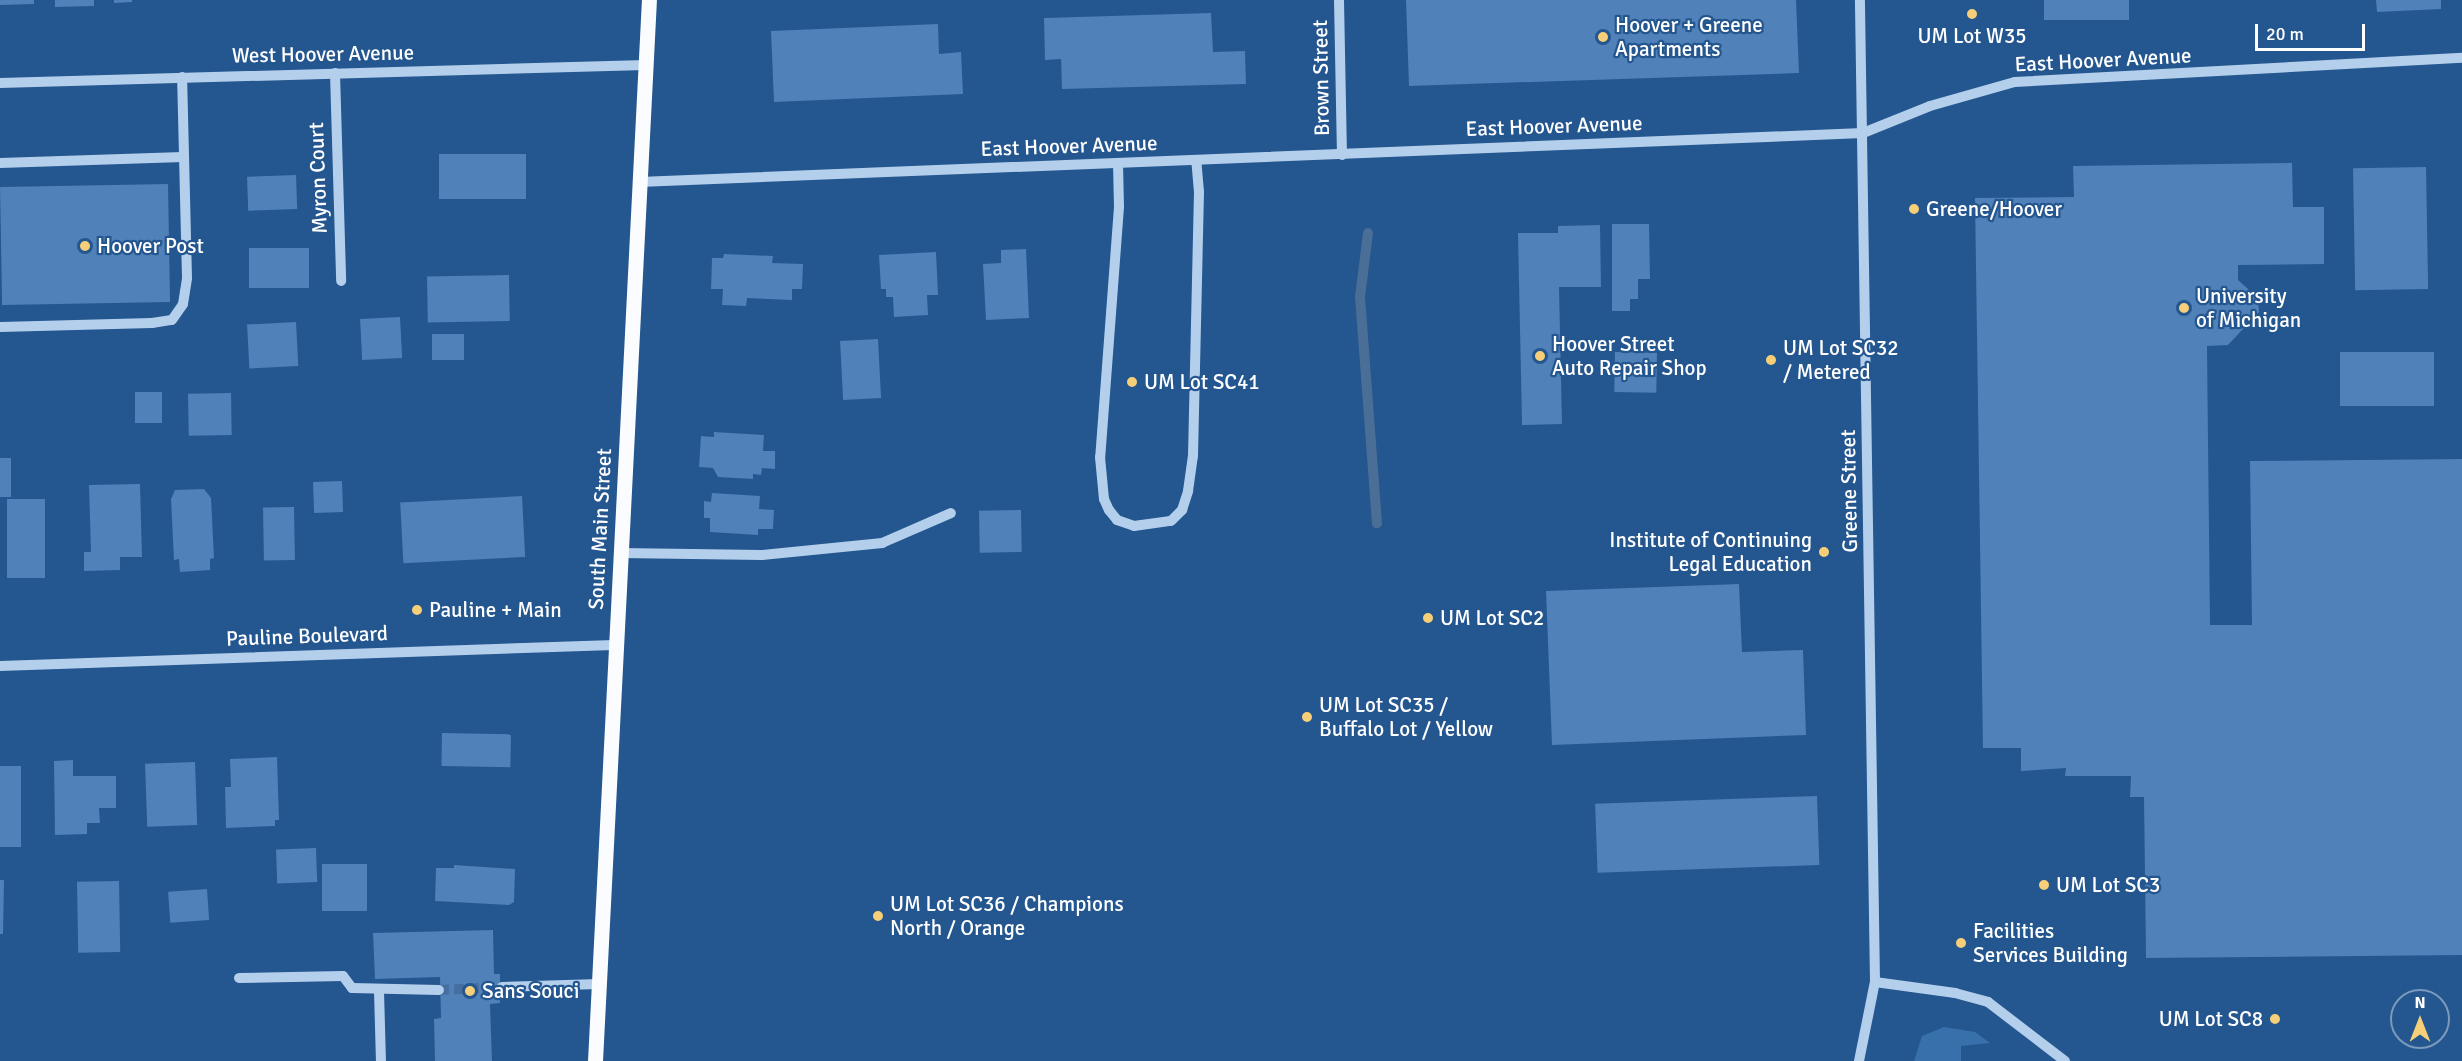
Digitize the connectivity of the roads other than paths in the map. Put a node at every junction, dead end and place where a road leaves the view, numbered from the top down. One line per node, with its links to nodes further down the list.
1 (649, 0): 5 (main road, South Main Street)
2 (1339, 0): 10 (street, Brown Street)
3 (1860, 0): 9 (street, Greene Street)
4 (2462, 58): 9 (street, East Hoover Avenue)
5 (646, 65): 6 (street, West Hoover Avenue); 15 (main road, South Main Street)
6 (335, 73): 7 (street, West Hoover Avenue); 16 (street, Myron Court)
7 (182, 77): 8 (street, West Hoover Avenue); 11 (street)
8 (0, 83)
9 (1863, 133): 10 (street, East Hoover Avenue); 23 (street, Greene Street)
10 (1342, 155): 12 (street, East Hoover Avenue)
11 (183, 157): 13 (street); 17 (street)
12 (1196, 160): 14 (street, East Hoover Avenue); 14 (street)
13 (0, 163)
14 (1118, 163): 15 (street, East Hoover Avenue)
15 (639, 182): 19 (main road, South Main Street)
16 (341, 281)
17 (0, 327)
18 (951, 513): 19 (street)
19 (620, 553): 20 (main road, South Main Street)
20 (614, 645): 21 (street, Pauline Boulevard); 24 (main road, South Main Street)
21 (0, 666)
22 (239, 978): 27 (street)
23 (1875, 982): 30 (street, Greene Street); 31 (street)
24 (599, 984): 25 (street); 29 (main road, South Main Street)
25 (502, 987)
26 (439, 990): 27 (street)
27 (379, 992): 28 (street)
28 (381, 1061)
29 (595, 1061)
30 (1859, 1061)
31 (2065, 1061)

